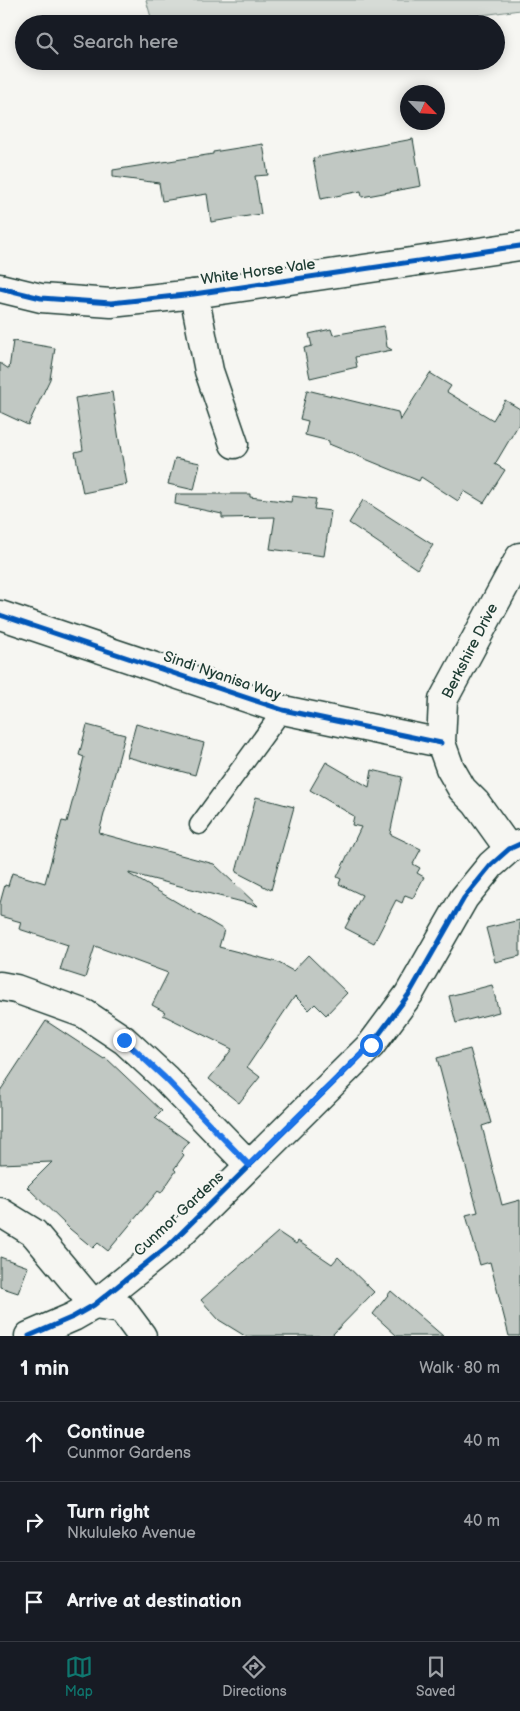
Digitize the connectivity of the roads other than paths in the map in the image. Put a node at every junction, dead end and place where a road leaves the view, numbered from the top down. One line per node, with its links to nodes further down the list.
1 (520, 246): 3 (street, White Horse Vale)
2 (0, 288): 3 (street, White Horse Vale)
3 (194, 294): 4 (street)
4 (234, 444)
5 (520, 557): 8 (street, Berkshire Drive)
6 (0, 614): 7 (street, Sindi Nyanisa Way)
7 (283, 710): 8 (street, Sindi Nyanisa Way); 9 (lane)
8 (441, 743): 10 (street, Berkshire Drive)
9 (199, 826)
10 (514, 846): 12 (street, Cunmor Gardens)
11 (0, 986): 12 (street)
12 (249, 1165): 14 (street, Cunmor Gardens)
13 (0, 1212): 14 (street)
14 (94, 1305): 15 (street, Cunmor Gardens); 16 (street)
15 (29, 1336)
16 (142, 1336)

